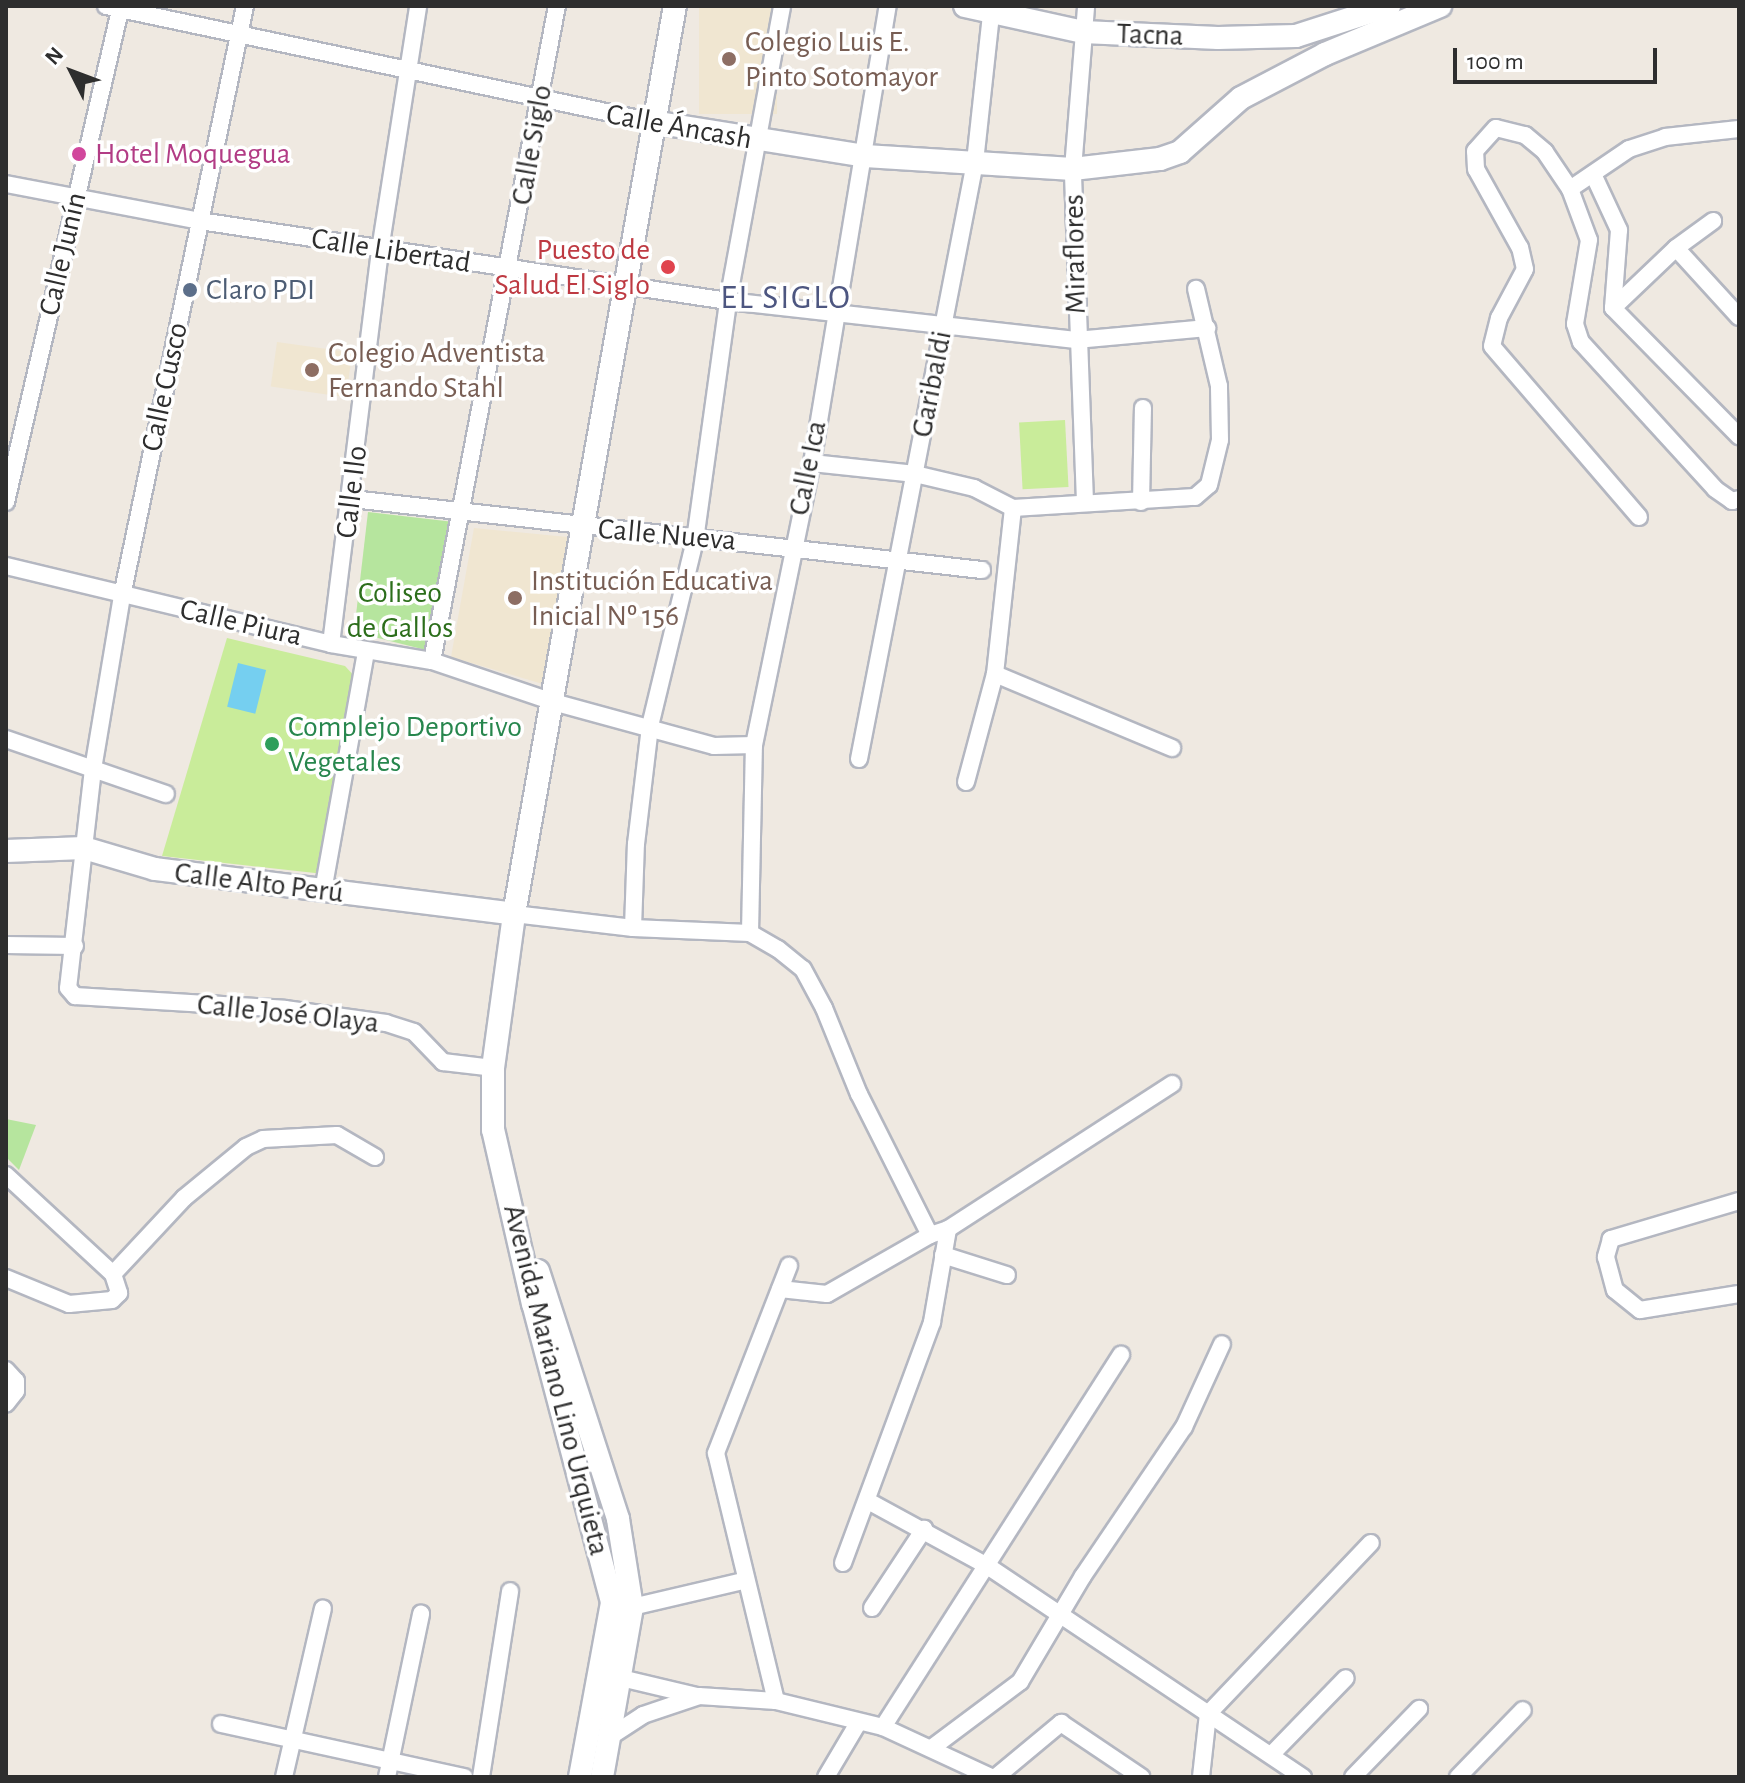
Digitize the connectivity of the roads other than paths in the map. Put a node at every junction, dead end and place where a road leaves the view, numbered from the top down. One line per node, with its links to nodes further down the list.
1 (245, 6): 14 (street, Calle Cusco)
2 (418, 6): 15 (street, Calle Ilo)
3 (557, 6): 16 (street, Calle Siglo)
4 (675, 6): 17 (main road)
5 (782, 6): 19 (street)
6 (888, 6): 20 (street, Calle Ica)
7 (965, 6): 12 (main road, Tacna)
8 (1086, 6): 13 (street, Miraflores)
9 (1389, 6): 13 (main road, Tacna)
10 (1440, 6): 22 (main road, Calle Áncash)
11 (115, 7): 14 (street, Calle Áncash); 26 (street, Calle Junín)
12 (992, 8): 13 (main road, Tacna); 21 (street, Garibaldi)
13 (1083, 32): 22 (street, Miraflores)
14 (238, 35): 15 (street, Calle Áncash); 27 (street, Calle Cusco)
15 (405, 73): 16 (street, Calle Áncash); 30 (street, Calle Ilo)
16 (540, 102): 17 (street, Calle Áncash); 31 (street, Calle Siglo)
17 (653, 122): 19 (main road, Calle Áncash); 32 (main road)
18 (1739, 129): 23 (street)
19 (761, 141): 20 (main road, Calle Áncash); 34 (street)
20 (865, 156): 21 (main road, Calle Áncash); 36 (street, Calle Ica)
21 (975, 162): 22 (main road, Calle Áncash); 38 (street, Garibaldi)
22 (1073, 169): 40 (street, Miraflores)
23 (1593, 174): 25 (street); 35 (street)
24 (6, 184): 26 (street, Calle Libertad)
25 (1570, 189): 46 (street); 52 (street)
26 (77, 196): 27 (street, Calle Libertad); 47 (street, Calle Junín)
27 (200, 221): 30 (street, Calle Libertad); 59 (street, Calle Cusco)
28 (1713, 221): 29 (street)
29 (1676, 248): 35 (street); 37 (street)
30 (380, 250): 31 (street, Calle Libertad); 45 (street, Calle Ilo)
31 (509, 270): 32 (street, Calle Libertad); 51 (street, Calle Siglo)
32 (628, 286): 34 (street, Calle Libertad); 53 (main road)
33 (1196, 289): 39 (street)
34 (728, 301): 36 (street, Calle Libertad); 54 (street)
35 (1613, 308): 42 (street)
36 (834, 310): 38 (street, Calle Libertad); 43 (street, Calle Ica)
37 (1739, 317)
38 (944, 323): 40 (street, Calle Libertad); 44 (street, Garibaldi)
39 (1207, 328): 40 (street, Calle Libertad); 49 (street)
40 (1076, 340): 48 (street, Miraflores)
41 (1143, 408): 49 (street)
42 (1739, 436)
43 (812, 463): 44 (street); 55 (street, Calle Ica)
44 (915, 474): 50 (street); 56 (street, Garibaldi)
45 (352, 499): 51 (street, Calle Nueva); 60 (street, Calle Ilo)
46 (1739, 499)
47 (6, 502)
48 (1085, 502): 49 (street); 50 (street)
49 (1141, 502)
50 (1013, 508): 63 (street)
51 (458, 512): 53 (street, Calle Nueva); 62 (street, Calle Siglo)
52 (1639, 517)
53 (583, 527): 54 (street, Calle Nueva); 64 (main road)
54 (695, 540): 55 (street, Calle Nueva); 65 (street)
55 (792, 546): 56 (street, Calle Nueva); 67 (street, Calle Ica)
56 (902, 559): 58 (street, Calle Nueva); 69 (street, Garibaldi)
57 (6, 566): 59 (street, Calle Piura)
58 (982, 570)
59 (122, 596): 60 (street, Calle Piura); 70 (street, Calle Cusco)
60 (331, 644): 61 (street, Calle Piura)
61 (366, 652): 62 (street, Calle Piura); 75 (street)
62 (432, 661): 64 (street, Calle Piura)
63 (995, 674): 68 (street); 71 (street)
64 (553, 702): 65 (street, Calle Piura); 76 (main road)
65 (650, 726): 67 (street, Calle Piura); 77 (street)
66 (6, 739): 70 (street)
67 (754, 745): 78 (street, Calle Ica)
68 (1172, 748)
69 (859, 759)
70 (93, 769): 72 (street); 73 (street, Calle Cusco)
71 (966, 782)
72 (166, 794)
73 (84, 848): 74 (main road, Calle Alto Perú); 75 (main road, Calle Alto Perú); 80 (street, Calle Cusco)
74 (6, 851)
75 (323, 891): 76 (main road, Calle Alto Perú)
76 (514, 914): 77 (street); 82 (main road)
77 (633, 928): 78 (street)
78 (750, 933): 89 (street)
79 (6, 945): 80 (street)
80 (75, 946): 81 (street, Calle Cusco)
81 (70, 993): 82 (street, Calle José Olaya)
82 (493, 1068): 86 (main road)
83 (1172, 1084): 88 (street)
84 (375, 1157): 92 (street)
85 (6, 1175): 92 (street)
86 (508, 1191): 108 (main road, Avenida Mariano Lino Urquieta); 132 (main road, Avenida Mariano Lino Urquieta)
87 (1739, 1201): 96 (street)
88 (948, 1229): 89 (street); 90 (street)
89 (930, 1235): 95 (street)
90 (943, 1255): 93 (street); 101 (street)
91 (789, 1266): 95 (street)
92 (113, 1274): 94 (street)
93 (1007, 1275)
94 (6, 1278)
95 (780, 1289): 106 (street)
96 (1739, 1294)
97 (1222, 1344): 112 (street)
98 (1121, 1355): 105 (street)
99 (6, 1370): 100 (street)
100 (6, 1404)
101 (868, 1501): 102 (street); 104 (street)
102 (924, 1529): 105 (street); 110 (street)
103 (1371, 1543): 119 (street)
104 (843, 1563)
105 (989, 1567): 112 (street); 122 (street)
106 (743, 1581): 108 (street); 116 (street)
107 (510, 1591): 131 (street)
108 (632, 1607): 113 (main road, Avenida Mariano Lino Urquieta)
109 (323, 1608): 124 (street)
110 (872, 1608)
111 (421, 1614): 127 (street)
112 (1063, 1616): 119 (street); 125 (street)
113 (621, 1678): 115 (street); 123 (main road, Avenida Mariano Lino Urquieta)
114 (1346, 1678): 126 (street)
115 (699, 1696): 116 (street); 123 (street)
116 (776, 1701): 120 (street)
117 (1419, 1709): 139 (street)
118 (1523, 1710): 140 (street)
119 (1208, 1714): 126 (street); 137 (street)
120 (858, 1723): 122 (street); 134 (street)
121 (221, 1724): 124 (street)
122 (883, 1727): 125 (street)
123 (611, 1736): 133 (main road, Avenida Mariano Lino Urquieta)
124 (293, 1739): 127 (street); 128 (street)
125 (933, 1747): 135 (street)
126 (1271, 1755): 138 (street)
127 (390, 1759): 129 (street); 130 (street)
128 (284, 1777)
129 (387, 1777)
130 (464, 1777)
131 (481, 1777)
132 (580, 1777)
133 (602, 1777)
134 (826, 1777)
135 (994, 1777): 136 (street)
136 (1141, 1777)
137 (1201, 1777)
138 (1303, 1777)
139 (1353, 1777)
140 (1458, 1777)

